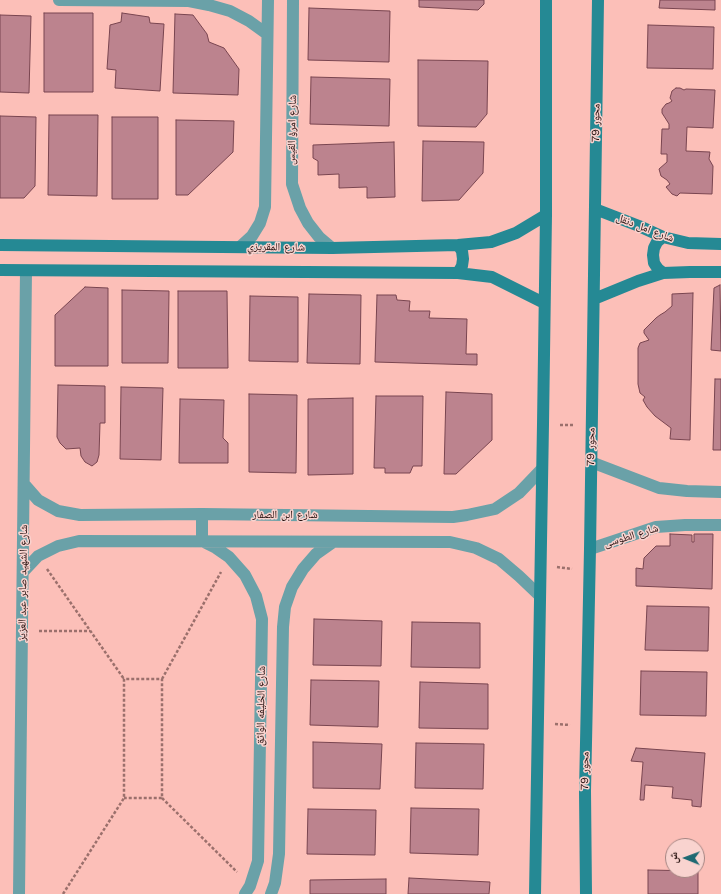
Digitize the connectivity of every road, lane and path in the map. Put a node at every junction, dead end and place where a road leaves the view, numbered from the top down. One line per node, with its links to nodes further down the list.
1 (59, 0): 6 (street)
2 (268, 0): 6 (street)
3 (294, 0): 14 (street, شارع امرؤ القيس)
4 (546, 0): 8 (main road)
5 (598, 0): 7 (main road, محور 79)
6 (267, 34): 13 (street)
7 (595, 208): 9 (main road, شارع امل دنقل); 20 (main road, محور 79)
8 (546, 215): 12 (main road, شارع المقريزي); 21 (main road)
9 (663, 237): 10 (main road, شارع امل دنقل); 19 (main road)
10 (721, 244)
11 (0, 245): 13 (main road, شارع المقريزي)
12 (458, 245): 14 (main road, شارع المقريزي); 18 (main road)
13 (240, 247): 14 (main road, شارع المقريزي)
14 (332, 248)
15 (0, 270): 16 (main road)
16 (26, 271): 18 (main road); 26 (street, شارع الشهيد صابر عبد العزيز)
17 (721, 272): 19 (main road)
18 (458, 273): 21 (main road)
19 (663, 274): 20 (main road)
20 (594, 299): 23 (main road, محور 79)
21 (544, 303): 22 (main road)
22 (543, 424): 23 (path); 25 (main road)
23 (592, 425): 24 (main road, محور 79)
24 (591, 462): 27 (street); 32 (main road, محور 79)
25 (542, 470): 28 (street, شارع ابن الصفار); 35 (main road)
26 (24, 484): 28 (street, شارع ابن الصفار); 37 (street, شارع الشهيد صابر عبد العزيز)
27 (721, 492)
28 (202, 514): 30 (street)
29 (721, 525): 32 (street, شارع الطوسى)
30 (202, 541): 31 (street); 33 (street); 34 (street, شارع الخليفه الواثق)
31 (333, 542): 38 (street); 50 (street, شارع الخليفه الواثق)
32 (590, 550): 36 (main road, محور 79)
33 (38, 556): 37 (street); 40 (path)
34 (229, 557): 42 (path); 47 (street, شارع الخليفه الواثق)
35 (541, 566): 36 (path); 38 (main road)
36 (590, 570): 44 (main road, محور 79)
37 (23, 572): 39 (street, شارع الشهيد صابر عبد العزيز)
38 (540, 596): 43 (main road)
39 (22, 631): 40 (path); 48 (street, شارع الشهيد صابر عبد العزيز)
40 (90, 631): 41 (path)
41 (124, 679): 42 (path); 45 (path)
42 (162, 679): 46 (path)
43 (538, 724): 44 (path); 51 (main road)
44 (586, 726): 52 (main road, محور 79)
45 (124, 798): 46 (path); 49 (path)
46 (162, 798): 47 (path)
47 (248, 890)
48 (19, 894)
49 (63, 894)
50 (271, 894)
51 (535, 894)
52 (586, 894)

